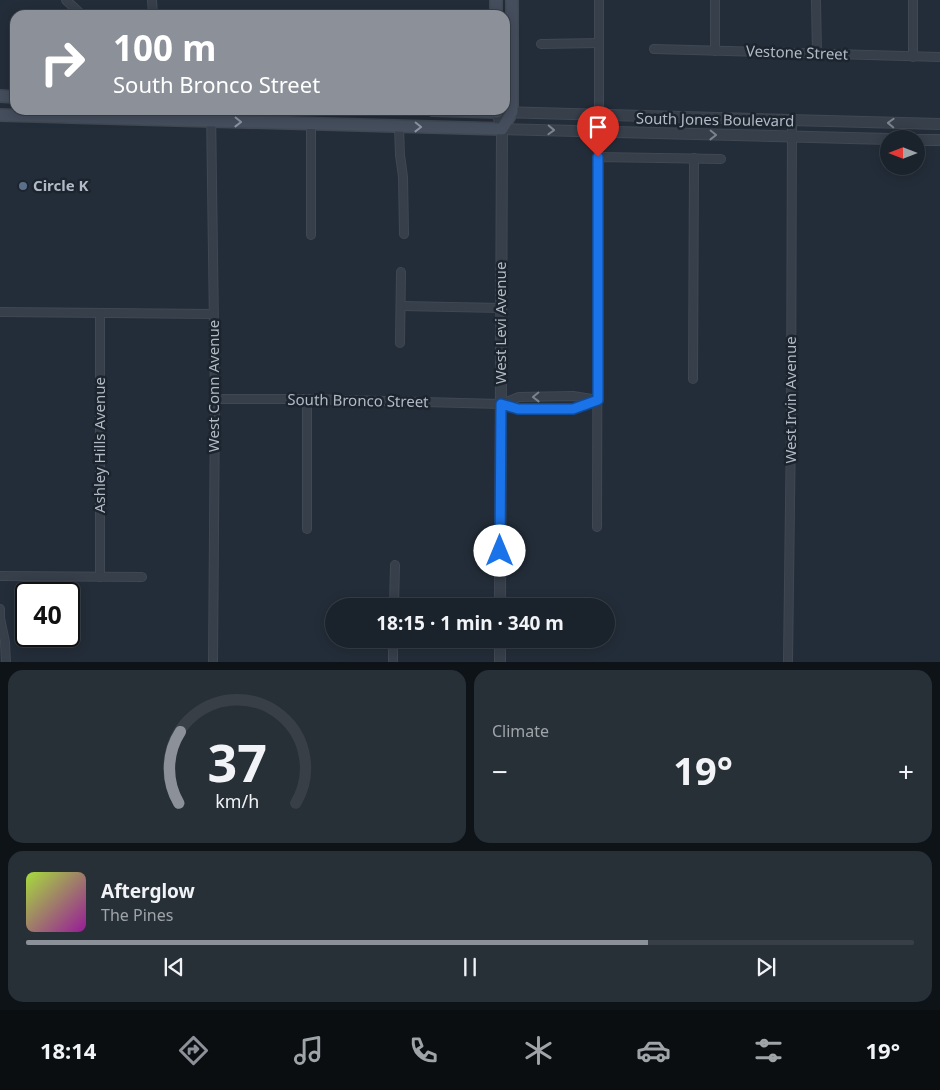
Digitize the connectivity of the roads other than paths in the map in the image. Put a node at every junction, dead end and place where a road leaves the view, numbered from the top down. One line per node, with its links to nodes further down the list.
1 (66, 0): 7 (street)
2 (512, 0): 15 (main road)
3 (600, 0): 8 (street)
4 (715, 0): 11 (street)
5 (816, 0): 12 (street)
6 (913, 0): 13 (street)
7 (77, 10)
8 (599, 43): 9 (street); 19 (street)
9 (541, 44)
10 (654, 49): 11 (street, Vestone Street)
11 (715, 51): 12 (street, Vestone Street)
12 (817, 54): 13 (street, Vestone Street)
13 (913, 57): 14 (street, Vestone Street)
14 (940, 57)
15 (512, 112): 19 (street, South Jones Boulevard); 25 (main road)
16 (0, 115): 17 (main road, South Jones Boulevard)
17 (154, 115): 20 (main road, South Jones Boulevard)
18 (498, 115): 25 (street, West Levi Avenue)
19 (599, 115): 21 (street, South Jones Boulevard)
20 (211, 116): 22 (main road, South Jones Boulevard, one-way to 22); 40 (street, West Conn Avenue)
21 (792, 120): 23 (street, South Jones Boulevard, one-way to 21); 26 (street, West Irvin Avenue)
22 (311, 124): 24 (main road, South Jones Boulevard); 33 (street)
23 (940, 124)
24 (399, 127): 25 (main road, South Jones Boulevard, one-way to 25); 32 (street)
25 (502, 129): 26 (street, South Jones Boulevard, one-way to 26); 37 (street, West Levi Avenue)
26 (792, 137): 27 (street, South Jones Boulevard); 63 (street, West Irvin Avenue)
27 (880, 139)
28 (925, 140): 29 (street)
29 (940, 140)
30 (694, 158): 31 (street); 43 (street); 46 (street)
31 (721, 159)
32 (404, 234)
33 (311, 235)
34 (401, 272): 35 (street)
35 (401, 306): 37 (street); 42 (street)
36 (0, 308): 38 (street)
37 (502, 308): 47 (street, West Levi Avenue)
38 (0, 312): 39 (street); 41 (street)
39 (100, 313): 40 (street); 52 (street, Ashley Hills Avenue)
40 (213, 314): 44 (street, West Conn Avenue)
41 (0, 319)
42 (400, 343)
43 (693, 379)
44 (215, 399): 45 (street, South Bronco Street); 60 (street, West Conn Avenue)
45 (306, 399): 47 (street, South Bronco Street); 49 (street)
46 (598, 400): 47 (street, South Bronco Street, one-way to 47); 47 (street, South Bronco Street); 48 (street)
47 (501, 404): 55 (street, West Levi Avenue)
48 (597, 527)
49 (306, 529)
50 (395, 565): 54 (street)
51 (0, 576): 52 (street)
52 (100, 576): 53 (street)
53 (142, 577)
54 (394, 598)
55 (500, 598)
56 (0, 609): 59 (street)
57 (394, 648): 61 (street)
58 (500, 648): 62 (street)
59 (6, 662)
60 (213, 662)
61 (393, 662)
62 (500, 662)
63 (788, 662)

